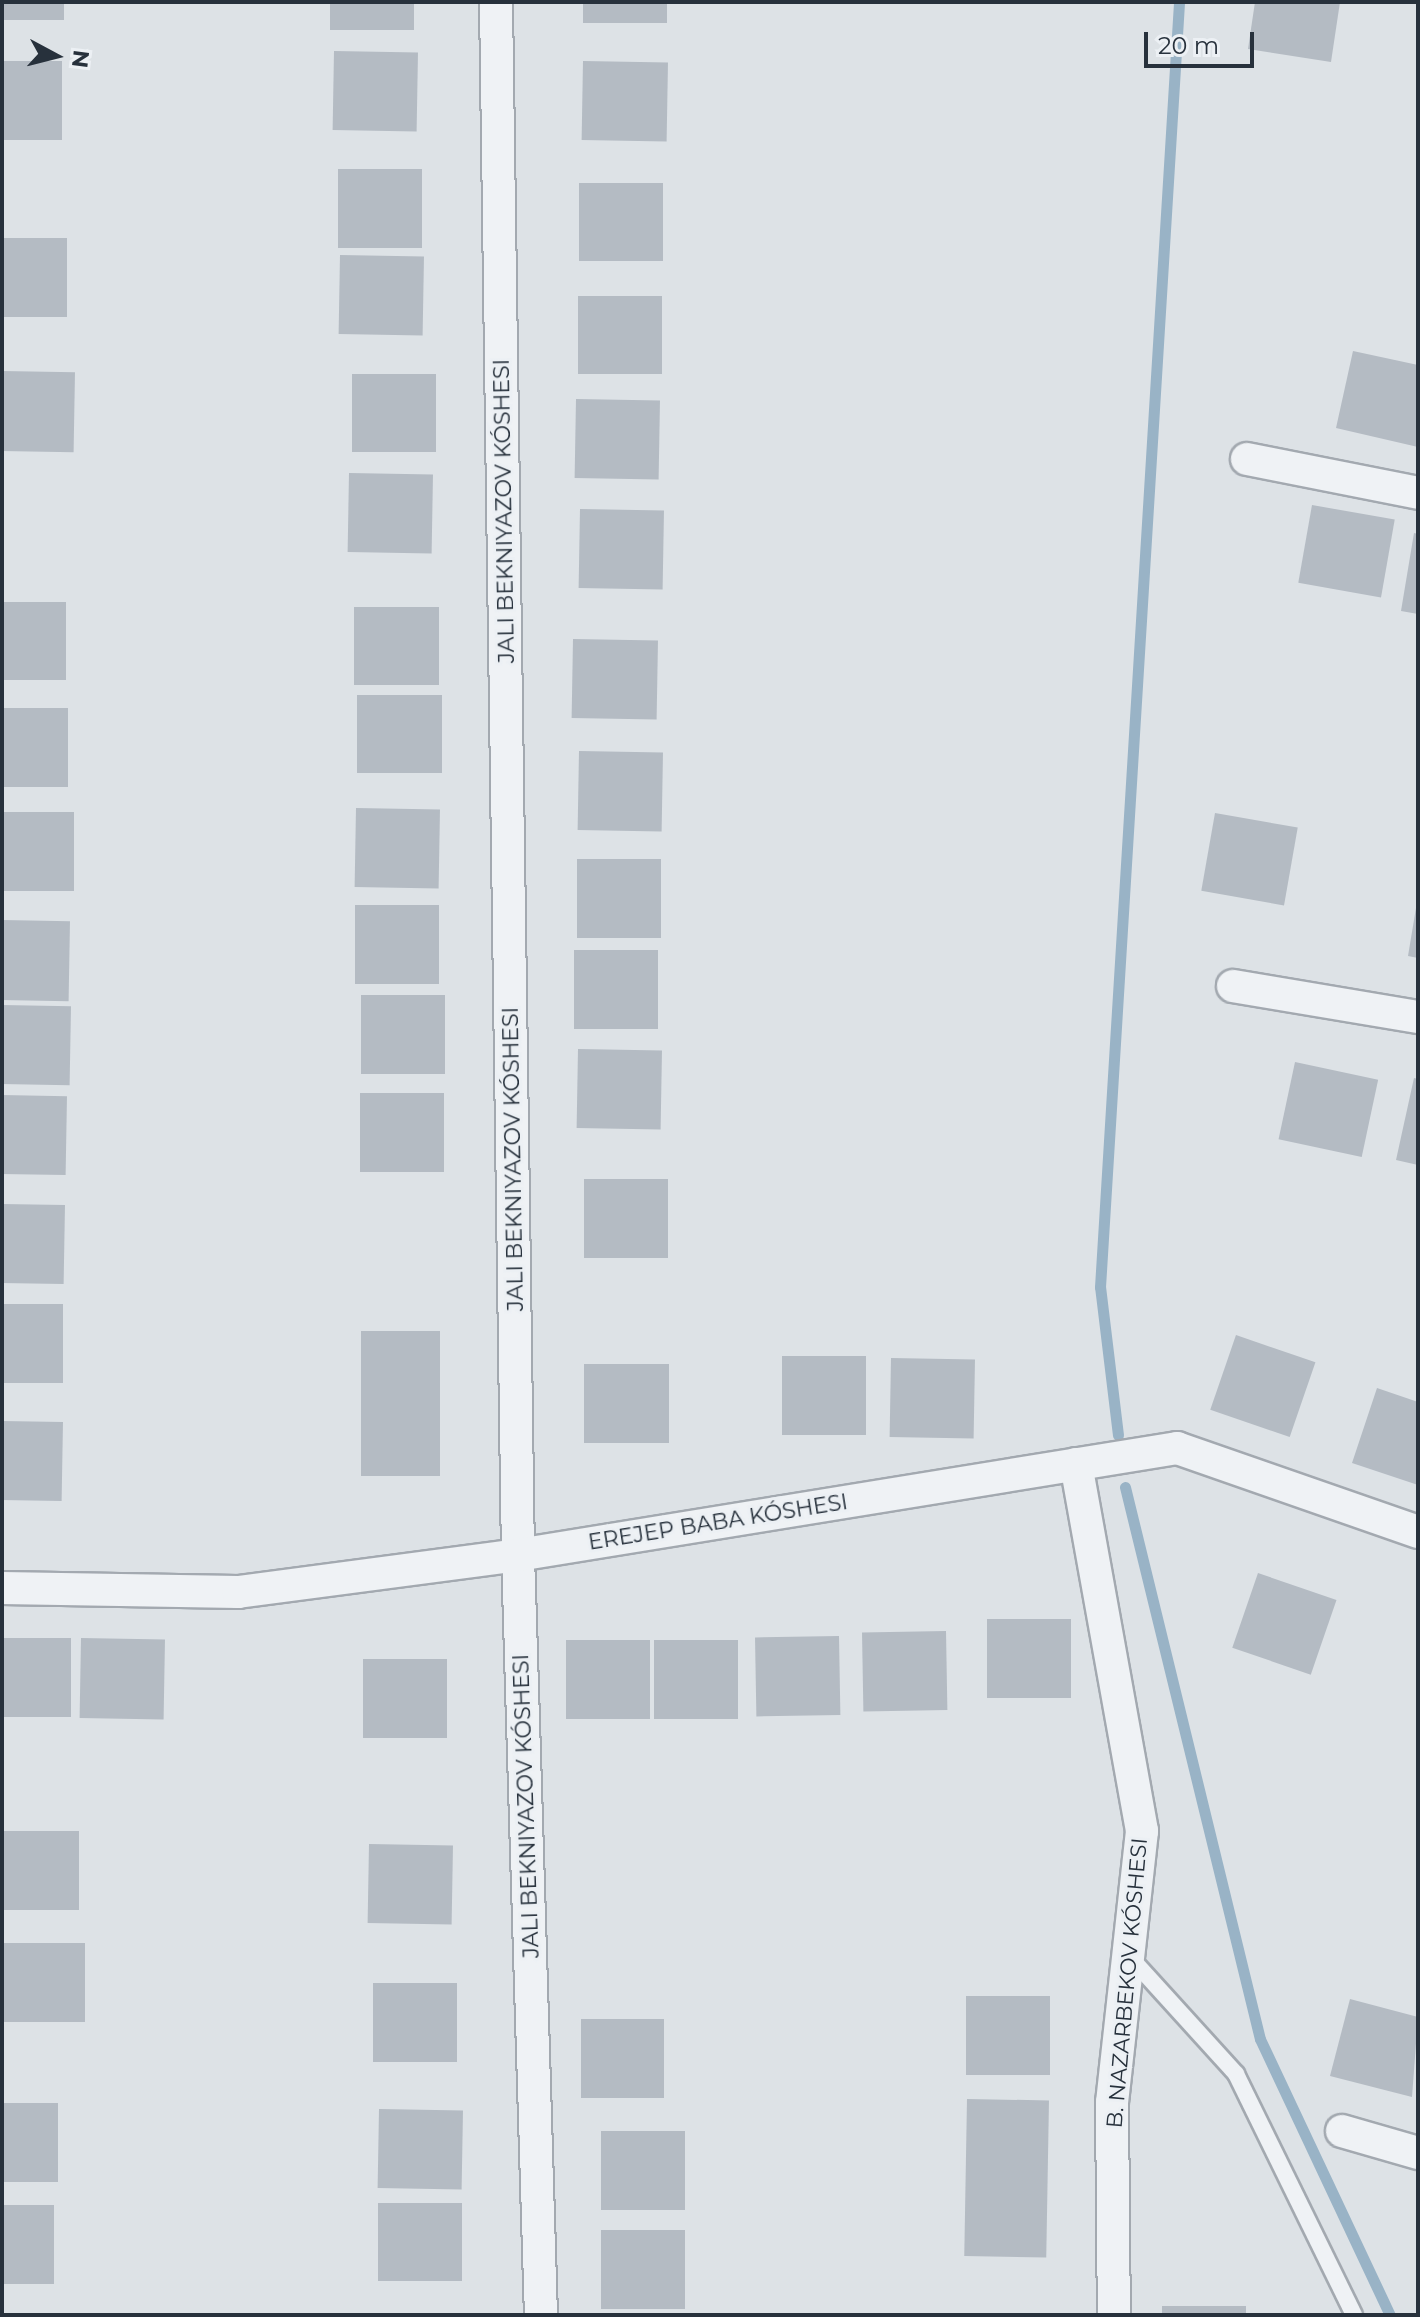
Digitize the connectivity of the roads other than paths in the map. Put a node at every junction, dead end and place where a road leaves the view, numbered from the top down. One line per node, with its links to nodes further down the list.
1 (496, 2): 8 (street, JALI BEKNIYAZOV KÓSHESI)
2 (1247, 459): 3 (street)
3 (1418, 493)
4 (1233, 986): 5 (street)
5 (1418, 1017)
6 (1076, 1464): 7 (street, EREJEP BABA KÓSHESI); 8 (street, EREJEP BABA KÓSHESI); 10 (street, B. NAZARBEKOV KÓSHESI)
7 (1418, 1532)
8 (518, 1555): 9 (street, EREJEP BABA KÓSHESI); 13 (street, JALI BEKNIYAZOV KÓSHESI)
9 (2, 1588)
10 (1130, 1957): 14 (street, B. NAZARBEKOV KÓSHESI); 15 (lane)
11 (1342, 2131): 12 (street)
12 (1418, 2153)
13 (541, 2315)
14 (1114, 2315)
15 (1354, 2315)

